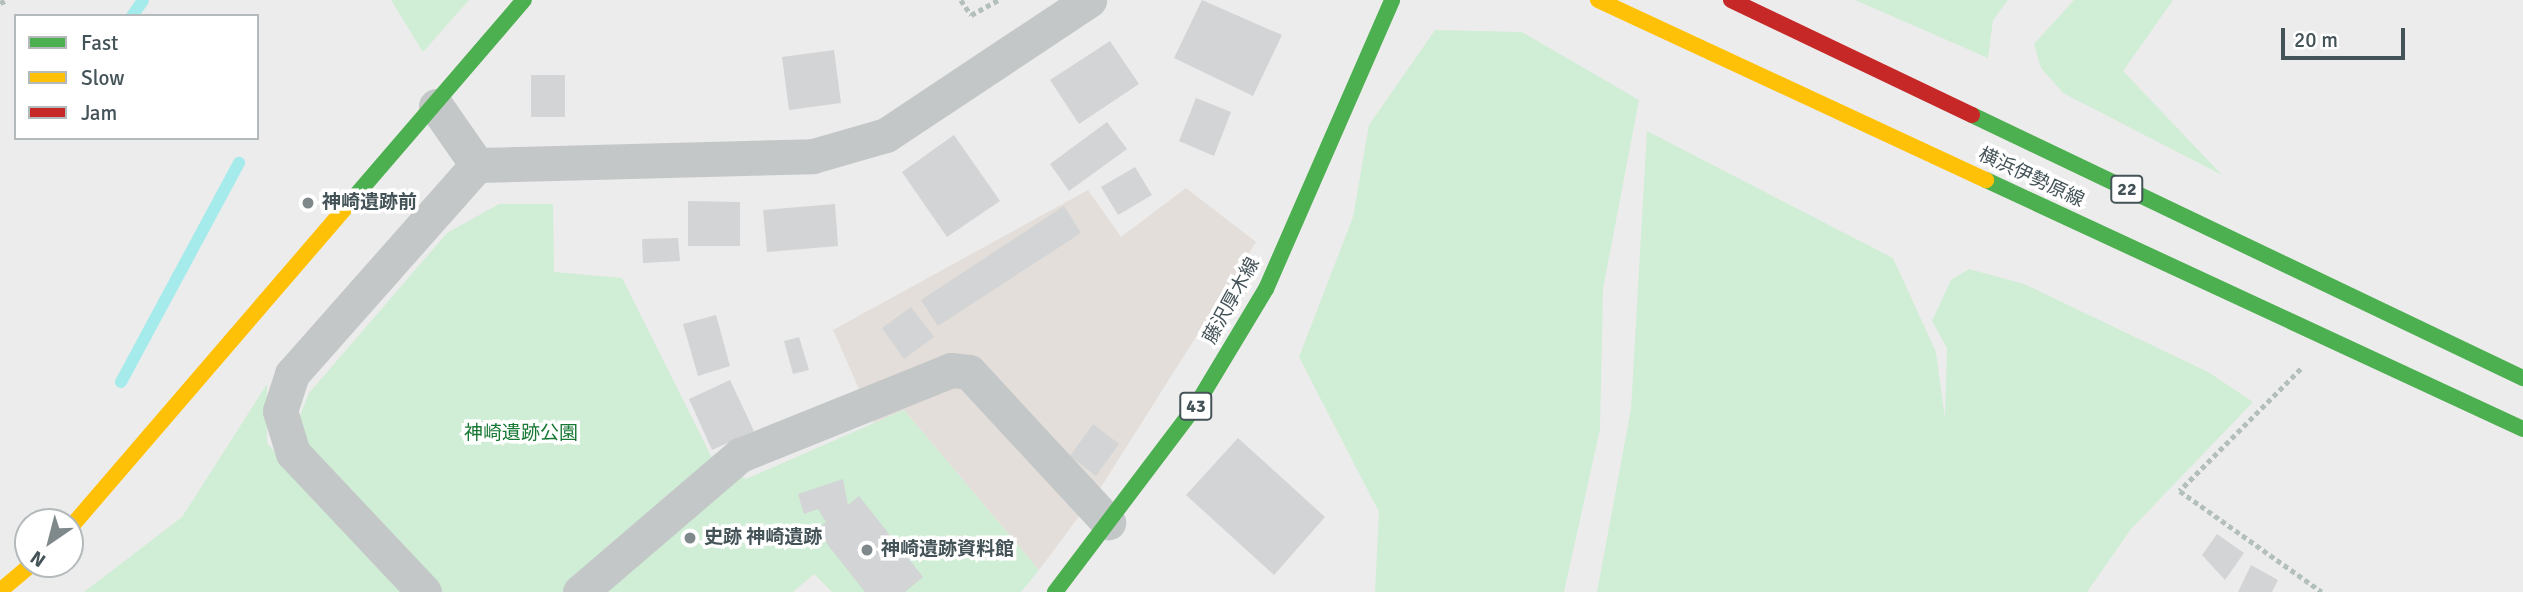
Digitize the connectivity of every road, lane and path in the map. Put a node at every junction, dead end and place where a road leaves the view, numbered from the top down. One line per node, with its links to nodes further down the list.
1 (7, 0): 9 (path)
2 (524, 0): 10 (main road)
3 (961, 0): 4 (path)
4 (998, 0)
5 (1089, 0): 11 (street)
6 (1392, 0): 16 (main road, 藤沢厚木線 / 43)
7 (1598, 0): 12 (main road, 横浜伊勢原線)
8 (1731, 0): 13 (main road, 横浜伊勢原線 / 22)
9 (0, 3)
10 (436, 106): 11 (street); 15 (main road)
11 (477, 166): 19 (street)
12 (2331, 339): 14 (main road, 横浜伊勢原線); 22 (path)
13 (2523, 378)
14 (2523, 429)
15 (84, 512)
16 (1108, 522): 20 (street); 21 (main road, 藤沢厚木線 / 43)
17 (15, 578): 18 (main road)
18 (0, 591)
19 (424, 592)
20 (579, 592)
21 (1055, 592)
22 (2322, 592)

